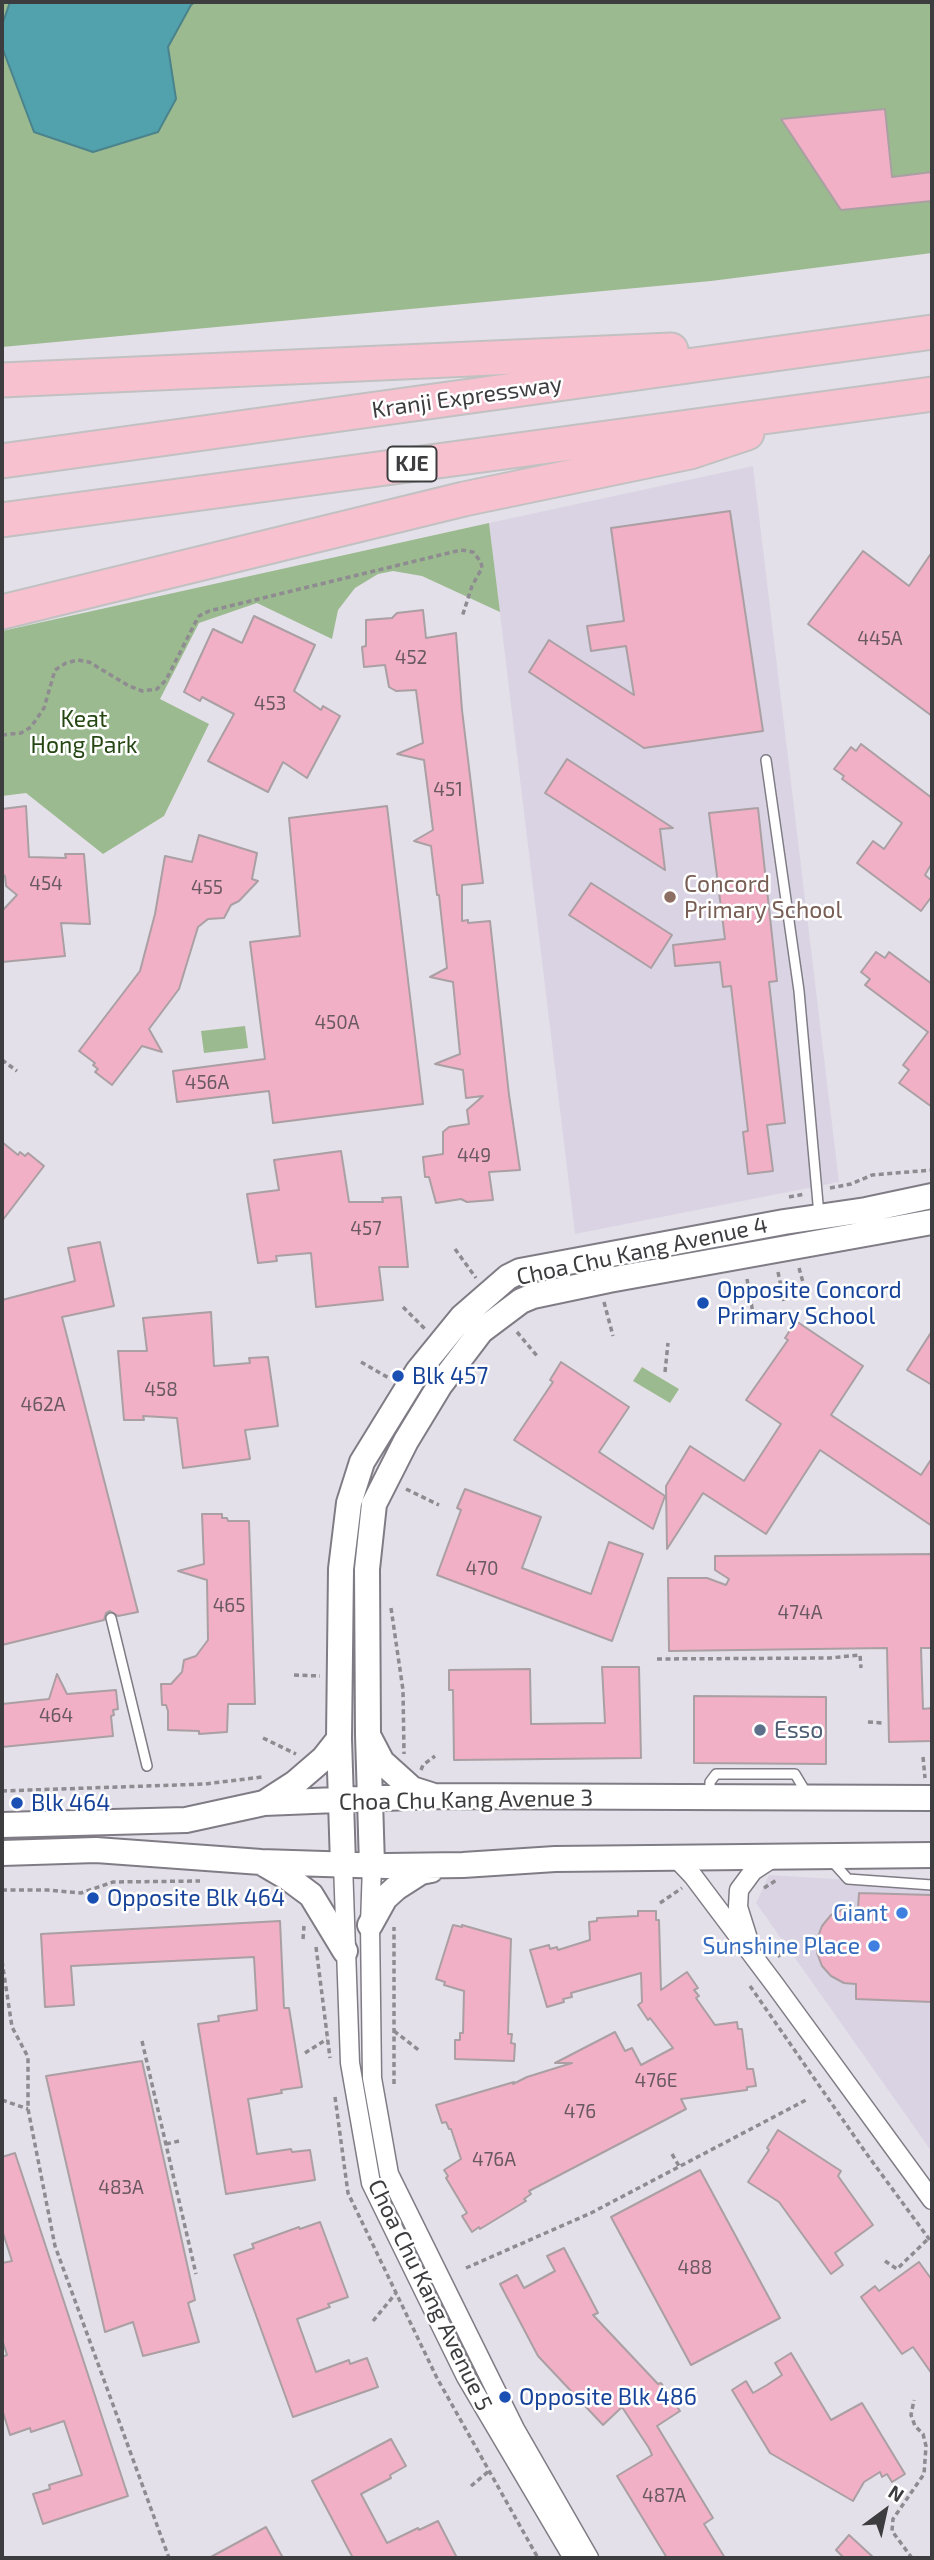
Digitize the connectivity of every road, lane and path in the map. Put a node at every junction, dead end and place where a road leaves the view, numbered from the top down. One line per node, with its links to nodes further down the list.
1 (932, 332): 2 (highway, Kranji Expressway)
2 (728, 362): 3 (highway); 6 (highway, Kranji Expressway)
3 (2, 380)
4 (932, 394): 5 (highway, KJE)
5 (823, 408): 7 (highway, KJE); 8 (highway)
6 (2, 461)
7 (2, 520)
8 (2, 612)
9 (462, 617): 10 (path)
10 (2, 735)
11 (766, 760): 15 (lane)
12 (2, 1060): 13 (path)
13 (17, 1071)
14 (932, 1170): 15 (path)
15 (817, 1191): 17 (path); 18 (lane)
16 (932, 1196): 18 (street, Choa Chu Kang Avenue 4)
17 (778, 1199)
18 (819, 1217): 28 (street, Choa Chu Kang Avenue 4)
19 (932, 1222): 54 (street, Choa Chu Kang Avenue 4)
20 (455, 1250): 28 (path)
21 (787, 1266): 23 (path)
22 (799, 1268): 29 (path)
23 (767, 1273)
24 (757, 1276): 26 (path)
25 (779, 1276): 31 (path)
26 (747, 1279): 27 (path); 33 (path)
27 (735, 1282)
28 (489, 1293): 38 (street, Choa Chu Kang Avenue 4)
29 (806, 1293)
30 (602, 1297): 36 (path)
31 (784, 1301)
32 (403, 1307): 38 (path)
33 (754, 1319)
34 (524, 1324): 35 (path)
35 (514, 1329)
36 (613, 1336)
37 (524, 1340): 40 (path)
38 (440, 1343): 56 (street, Choa Chu Kang Avenue 4)
39 (668, 1343): 42 (path)
40 (538, 1357)
41 (361, 1362): 43 (path)
42 (665, 1372)
43 (390, 1379)
44 (400, 1486): 45 (path)
45 (439, 1505)
46 (391, 1605): 59 (path)
47 (111, 1618): 61 (lane)
48 (657, 1659): 49 (path)
49 (861, 1668)
50 (294, 1675): 51 (path)
51 (324, 1676)
52 (868, 1722): 53 (path)
53 (883, 1723)
54 (368, 1735): 64 (street); 66 (street, Choa Chu Kang Avenue 4)
55 (263, 1738): 58 (path)
56 (339, 1739): 67 (street, Choa Chu Kang Avenue 4); 68 (street)
57 (435, 1756): 60 (path)
58 (292, 1763)
59 (409, 1763)
60 (423, 1765)
61 (147, 1766)
62 (274, 1776): 63 (path)
63 (2, 1791)
64 (434, 1796): 65 (street, Choa Chu Kang Avenue 3); 66 (street, Choa Chu Kang Avenue 3)
65 (932, 1798)
66 (369, 1799): 67 (street, Choa Chu Kang Avenue 3); 76 (street, Choa Chu Kang Avenue 5)
67 (341, 1801): 68 (street, Choa Chu Kang Avenue 3); 75 (street, Choa Chu Kang Avenue 5)
68 (264, 1803): 69 (street, Choa Chu Kang Avenue 3)
69 (2, 1825)
70 (2, 1853): 74 (street)
71 (828, 1855): 72 (street); 73 (street); 80 (lane)
72 (932, 1855)
73 (779, 1856): 78 (street); 86 (street)
74 (261, 1863): 75 (street); 85 (street)
75 (343, 1864): 76 (street); 85 (street, Choa Chu Kang Avenue 5)
76 (372, 1865): 77 (street); 84 (street, Choa Chu Kang Avenue 5)
77 (463, 1865): 78 (street); 84 (street)
78 (675, 1869): 82 (path); 86 (street)
79 (205, 1881): 81 (path)
80 (932, 1885)
81 (2, 1890)
82 (660, 1903)
83 (398, 1918): 89 (path)
84 (370, 1924): 90 (street, Choa Chu Kang Avenue 5)
85 (345, 1951): 91 (street, Choa Chu Kang Avenue 5)
86 (754, 1959): 104 (street)
87 (2, 1961): 99 (path)
88 (743, 1976): 105 (path)
89 (393, 2030): 94 (path); 96 (path)
90 (371, 2034): 91 (street); 117 (street, Choa Chu Kang Avenue 5)
91 (348, 2035): 116 (street, Choa Chu Kang Avenue 5)
92 (327, 2039): 95 (path)
93 (142, 2041): 101 (path)
94 (420, 2050)
95 (305, 2053)
96 (394, 2090)
97 (2, 2100): 99 (path)
98 (806, 2100): 103 (path)
99 (28, 2109): 115 (path)
100 (179, 2141): 101 (path)
101 (166, 2144): 109 (path)
102 (672, 2154): 103 (path)
103 (679, 2166): 108 (path)
104 (932, 2200)
105 (929, 2238): 106 (path); 107 (path)
106 (932, 2243)
107 (885, 2261)
108 (466, 2268)
109 (196, 2273)
110 (396, 2293): 111 (path)
111 (373, 2321)
112 (915, 2400): 118 (path)
113 (489, 2471): 114 (path)
114 (471, 2486)
115 (169, 2558)
116 (573, 2558)
117 (590, 2558)
118 (912, 2558)

